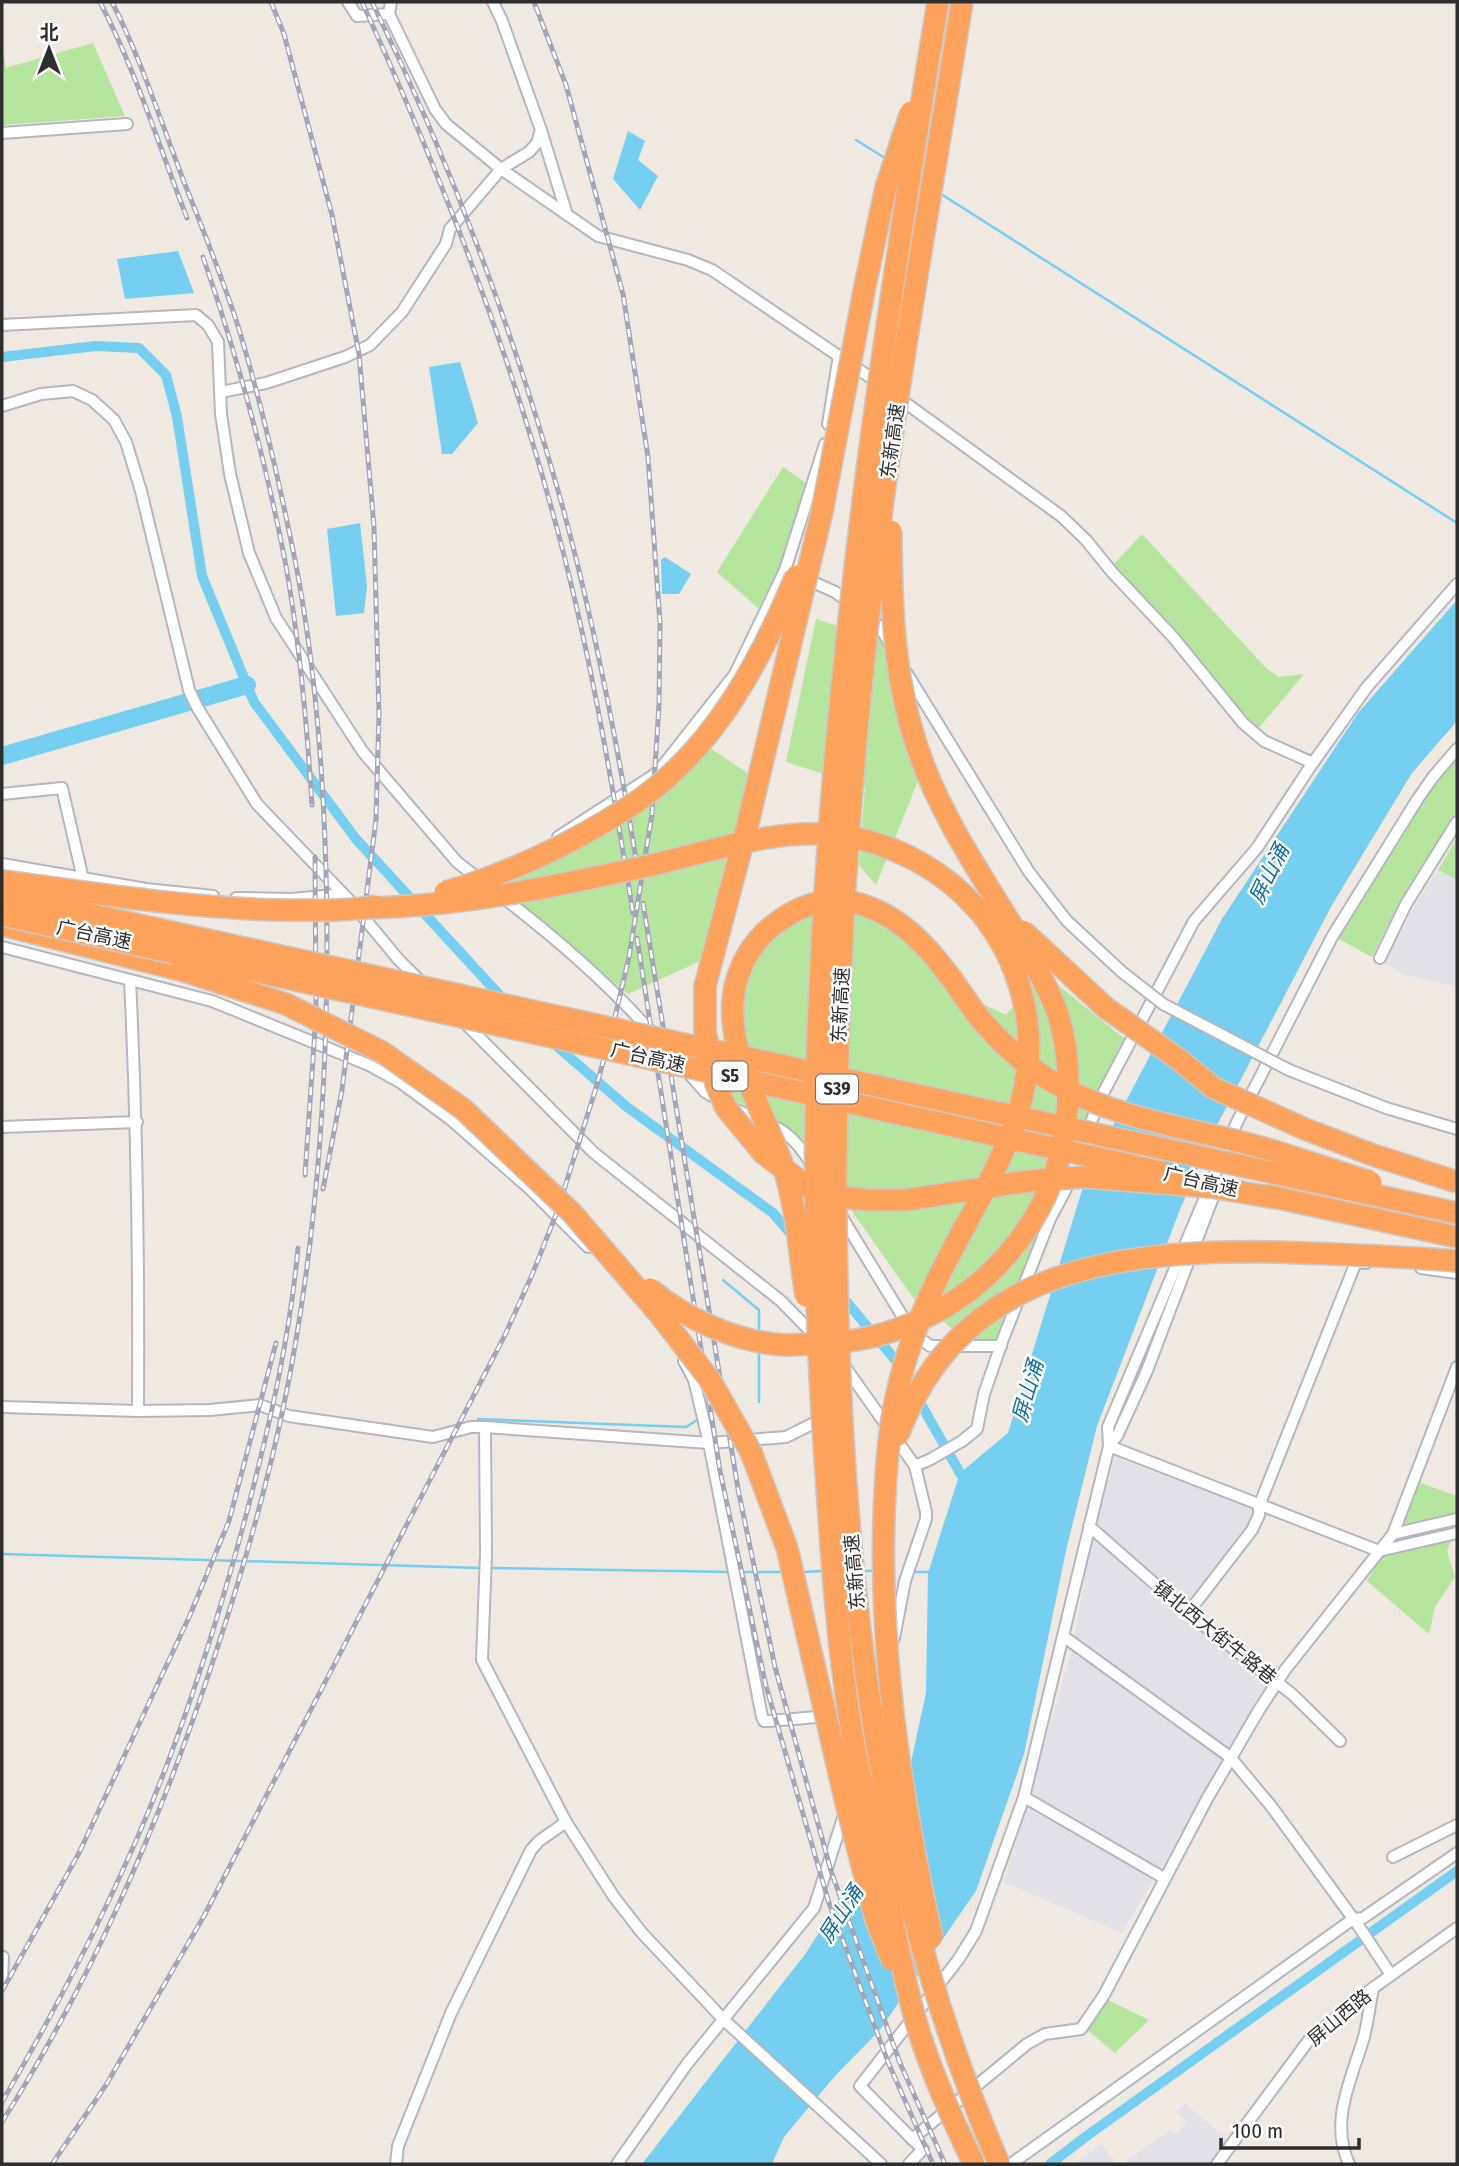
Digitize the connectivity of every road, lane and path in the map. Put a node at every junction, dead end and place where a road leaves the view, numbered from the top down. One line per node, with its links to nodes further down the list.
1 (348, 2): 6 (street)
2 (391, 2): 6 (street)
3 (493, 2): 9 (street)
4 (938, 2): 7 (highway, 东新高速 / S39, bridge)
5 (962, 2): 17 (highway, 东新高速 / S39, bridge)
6 (388, 14): 11 (street)
7 (926, 70): 18 (highway, bridge); 51 (highway, 东新高速 / S39, bridge)
8 (127, 124): 10 (street)
9 (541, 130): 11 (street); 12 (street)
10 (2, 133)
11 (501, 169): 12 (street); 15 (street)
12 (567, 215): 14 (street)
13 (2, 325): 15 (street)
14 (839, 355): 19 (street); 22 (street)
15 (221, 392): 26 (street)
16 (2, 406): 29 (street)
17 (892, 438): 31 (highway, bridge); 86 (highway, 东新高速 / S39, bridge)
18 (822, 513): 32 (highway, bridge); 42 (highway, bridge)
19 (785, 570): 26 (street); 40 (street, bridge)
20 (1457, 584): 22 (street)
21 (1457, 749): 57 (street)
22 (1313, 763): 49 (street)
23 (2, 794): 27 (street)
24 (1457, 822): 36 (street)
25 (2, 864): 27 (street)
26 (475, 876): 49 (street)
27 (83, 878): 29 (street)
28 (2, 881): 32 (highway, bridge)
29 (343, 894): 52 (street)
30 (2, 895): 44 (highway, 广台高速 / S5, bridge)
31 (999, 904): 41 (highway, bridge); 46 (highway, bridge)
32 (363, 908): 59 (highway, bridge)
33 (2, 915): 42 (highway, 广台高速 / S5, bridge)
34 (2, 925): 46 (highway, bridge)
35 (2, 947): 37 (street)
36 (1380, 958)
37 (130, 980): 38 (street); 56 (street)
38 (137, 1122): 39 (street); 54 (street)
39 (2, 1127)
40 (1457, 1129)
41 (1457, 1182)
42 (1276, 1198): 45 (highway, 广台高速 / S5, bridge)
43 (1457, 1207): 51 (highway, bridge)
44 (1457, 1213)
45 (1457, 1237)
46 (610, 1257): 85 (highway, bridge)
47 (1457, 1261): 59 (highway, bridge)
48 (1457, 1273): 60 (street)
49 (1001, 1346): 58 (street)
50 (1457, 1367): 64 (street)
51 (820, 1384): 85 (highway, 东新高速 / S39, bridge)
52 (866, 1397): 56 (street); 58 (street)
53 (2, 1407): 54 (street)
54 (138, 1411): 55 (street)
55 (485, 1427): 56 (street); 73 (street)
56 (709, 1443): 69 (street)
57 (1109, 1446): 60 (street); 62 (street)
58 (915, 1466): 69 (street)
59 (887, 1471): 86 (highway, bridge)
60 (1259, 1506): 65 (street); 66 (street)
61 (1457, 1519): 64 (street)
62 (1089, 1526): 66 (street, 镇北西大街牛路巷); 67 (street)
63 (1457, 1533): 65 (street)
64 (1393, 1534): 65 (street)
65 (1379, 1551): 68 (street)
66 (1188, 1613): 68 (street, 镇北西大街牛路巷)
67 (1063, 1636): 71 (street); 72 (street)
68 (1277, 1682): 70 (street, 镇北西大街牛路巷); 71 (street)
69 (877, 1713): 84 (street)
70 (1340, 1741)
71 (1230, 1757): 77 (street); 78 (street)
72 (1024, 1797): 77 (street); 87 (street)
73 (566, 1822): 84 (street); 88 (street)
74 (1457, 1825): 76 (street)
75 (1457, 1853): 78 (street)
76 (1393, 1857)
77 (1164, 1878): 87 (street)
78 (1357, 1924): 81 (street); 94 (street)
79 (1457, 1928): 81 (street, 屏山西路)
80 (3, 1957): 82 (street)
81 (1391, 1975): 83 (street, 屏山西路)
82 (2, 1981)
83 (1373, 1988): 95 (street, 屏山西路); 96 (street)
84 (723, 2020): 89 (street); 90 (street)
85 (916, 2021): 92 (highway, 东新高速 / S39, bridge)
86 (953, 2042): 93 (highway, 东新高速 / S39, bridge)
87 (912, 2139): 91 (street)
88 (396, 2164)
89 (617, 2164)
90 (881, 2164)
91 (909, 2164)
92 (974, 2164)
93 (999, 2164)
94 (1012, 2164)
95 (1217, 2164)
96 (1349, 2164)

